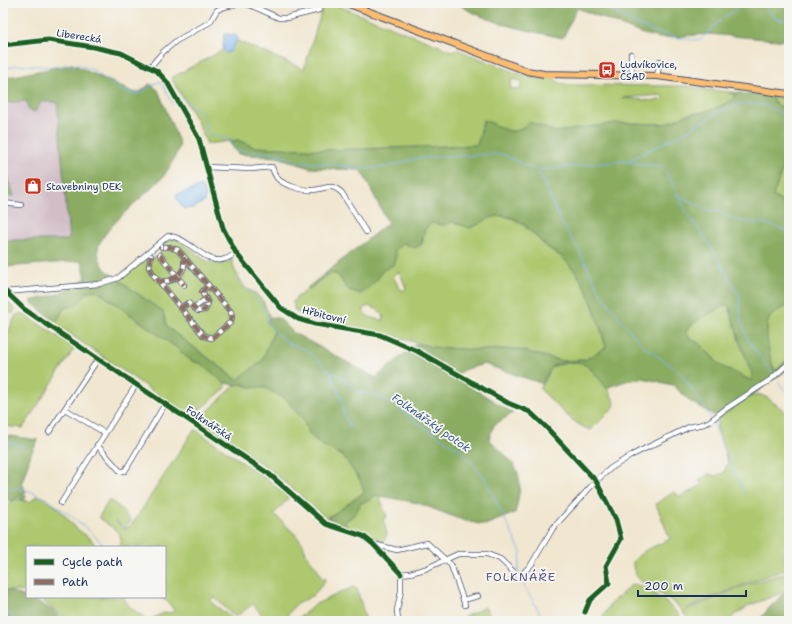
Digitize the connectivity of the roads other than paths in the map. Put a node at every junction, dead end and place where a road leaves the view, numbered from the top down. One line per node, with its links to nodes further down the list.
1 (321, 3): 6 (street)
2 (346, 3): 7 (main road)
3 (3, 46): 6 (street, Liberecká)
4 (631, 54): 7 (street)
5 (660, 61): 8 (street)
6 (150, 67): 10 (street, Hřbitovní)
7 (632, 75): 8 (main road)
8 (657, 76): 9 (main road)
9 (789, 94)
10 (206, 167): 13 (street); 15 (street, Hřbitovní)
11 (3, 203): 12 (street)
12 (21, 205)
13 (366, 232)
14 (162, 247): 18 (street)
15 (236, 253): 23 (street); 35 (street, Hřbitovní)
16 (160, 255): 19 (street)
17 (151, 256): 20 (street)
18 (184, 257): 19 (street); 22 (street)
19 (178, 277): 20 (street); 21 (street)
20 (157, 280): 25 (street)
21 (184, 285)
22 (208, 285): 24 (street); 25 (street)
23 (4, 291): 27 (street, Folknářská)
24 (206, 299): 26 (street); 26 (street)
25 (180, 308): 26 (street)
26 (194, 308)
27 (98, 359): 29 (street, Folknářská); 31 (street)
28 (789, 363): 35 (street)
29 (136, 385): 30 (street, Folknářská); 33 (street)
30 (165, 404): 34 (street); 37 (street, Folknářská)
31 (65, 409): 32 (street); 33 (street)
32 (49, 432)
33 (105, 433): 34 (street)
34 (97, 445): 36 (street)
35 (596, 481): 38 (street); 45 (street, Hřbitovní)
36 (61, 503)
37 (373, 544): 39 (street); 41 (street, Folknářská)
38 (452, 556): 39 (street); 40 (street)
39 (445, 558): 40 (street); 41 (street)
40 (451, 565): 43 (street)
41 (401, 574): 46 (street)
42 (478, 596): 43 (street)
43 (463, 600): 44 (street)
44 (465, 605)
45 (585, 612)
46 (398, 621)

